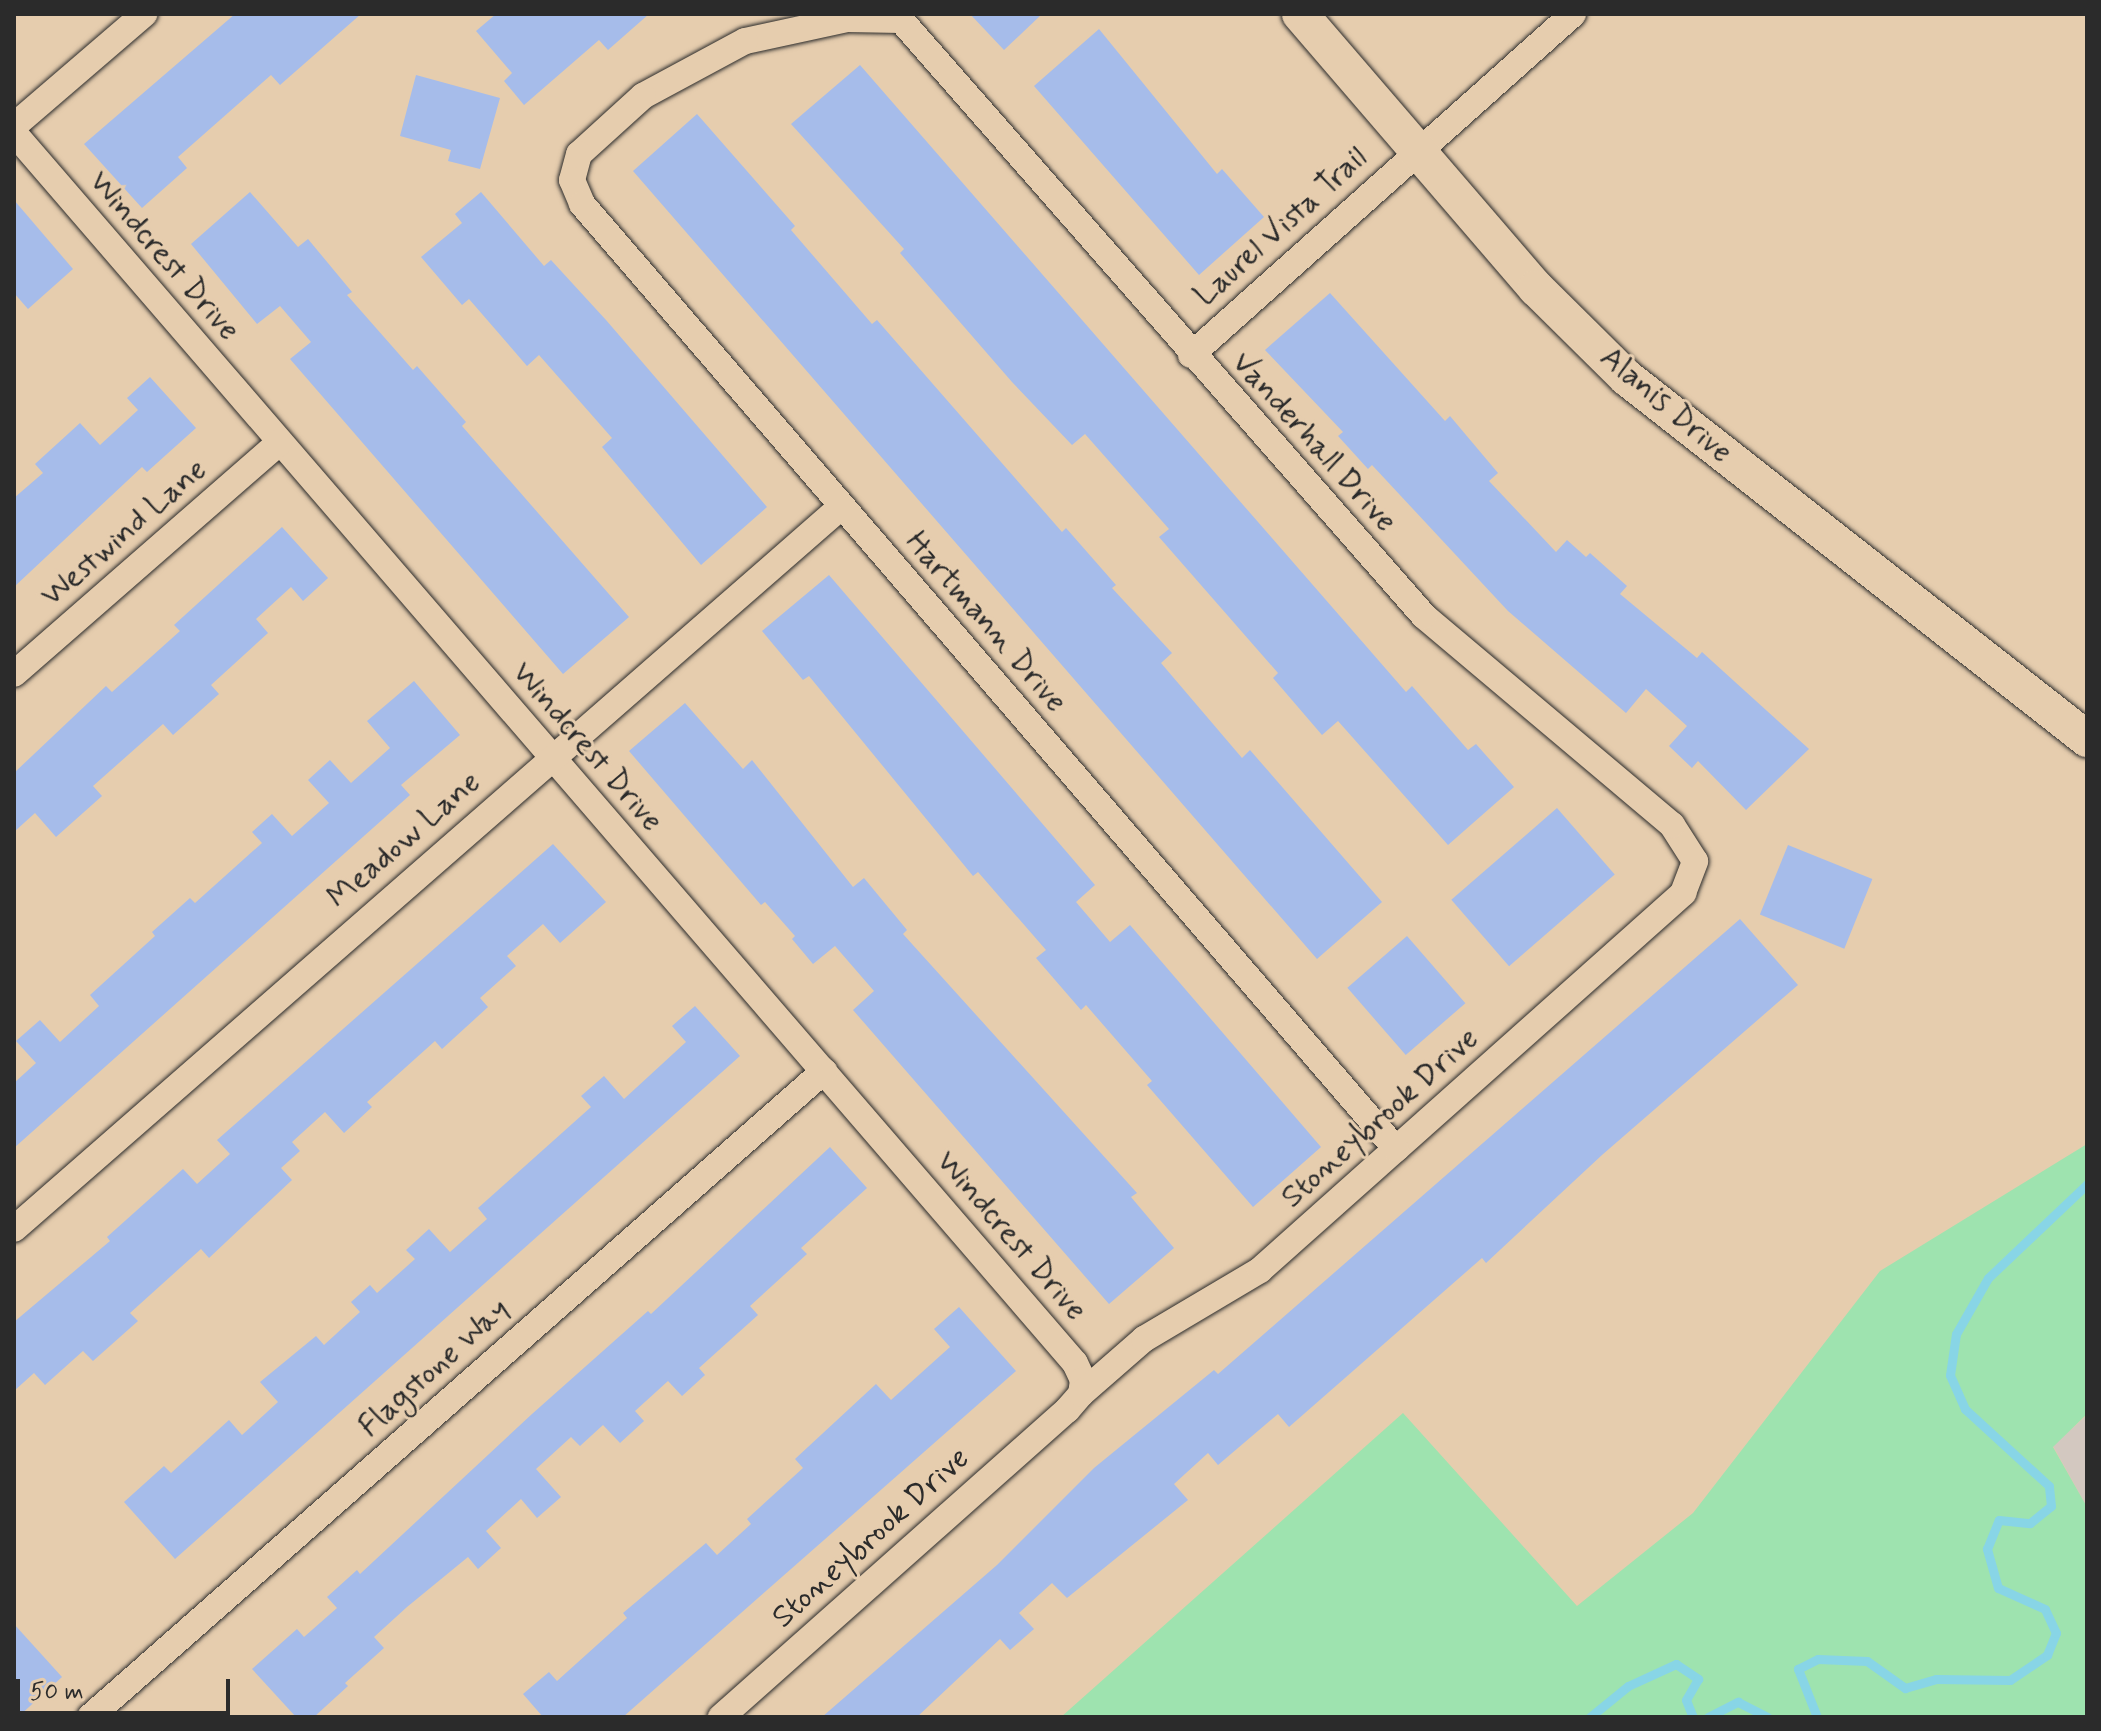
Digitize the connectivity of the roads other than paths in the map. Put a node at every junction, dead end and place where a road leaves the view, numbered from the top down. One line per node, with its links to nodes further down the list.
1 (144, 14): 5 (street)
2 (1300, 14): 7 (main road, Alanis Drive)
3 (1573, 14): 7 (street, Laurel Vista Trail)
4 (916, 33): 8 (street, Vanderhall Drive); 10 (street, Hartmann Drive)
5 (14, 126)
6 (14, 133): 9 (street, Windcrest Drive)
7 (1416, 149): 8 (street, Laurel Vista Trail); 12 (main road, Alanis Drive)
8 (1191, 355): 14 (street, Vanderhall Drive)
9 (279, 443): 11 (street, Westwind Lane); 13 (street, Windcrest Drive)
10 (842, 506): 13 (street, Meadow Lane); 16 (street, Hartmann Drive)
11 (14, 674)
12 (2087, 739)
13 (551, 758): 15 (street, Windcrest Drive); 17 (street, Meadow Lane)
14 (1695, 861): 16 (street, Stoneybrook Drive)
15 (824, 1071): 18 (street, Windcrest Drive); 19 (street, Flagstone Way)
16 (1396, 1149): 18 (street, Stoneybrook Drive)
17 (14, 1229)
18 (1074, 1402): 20 (street, Stoneybrook Drive)
19 (90, 1717)
20 (721, 1717)

